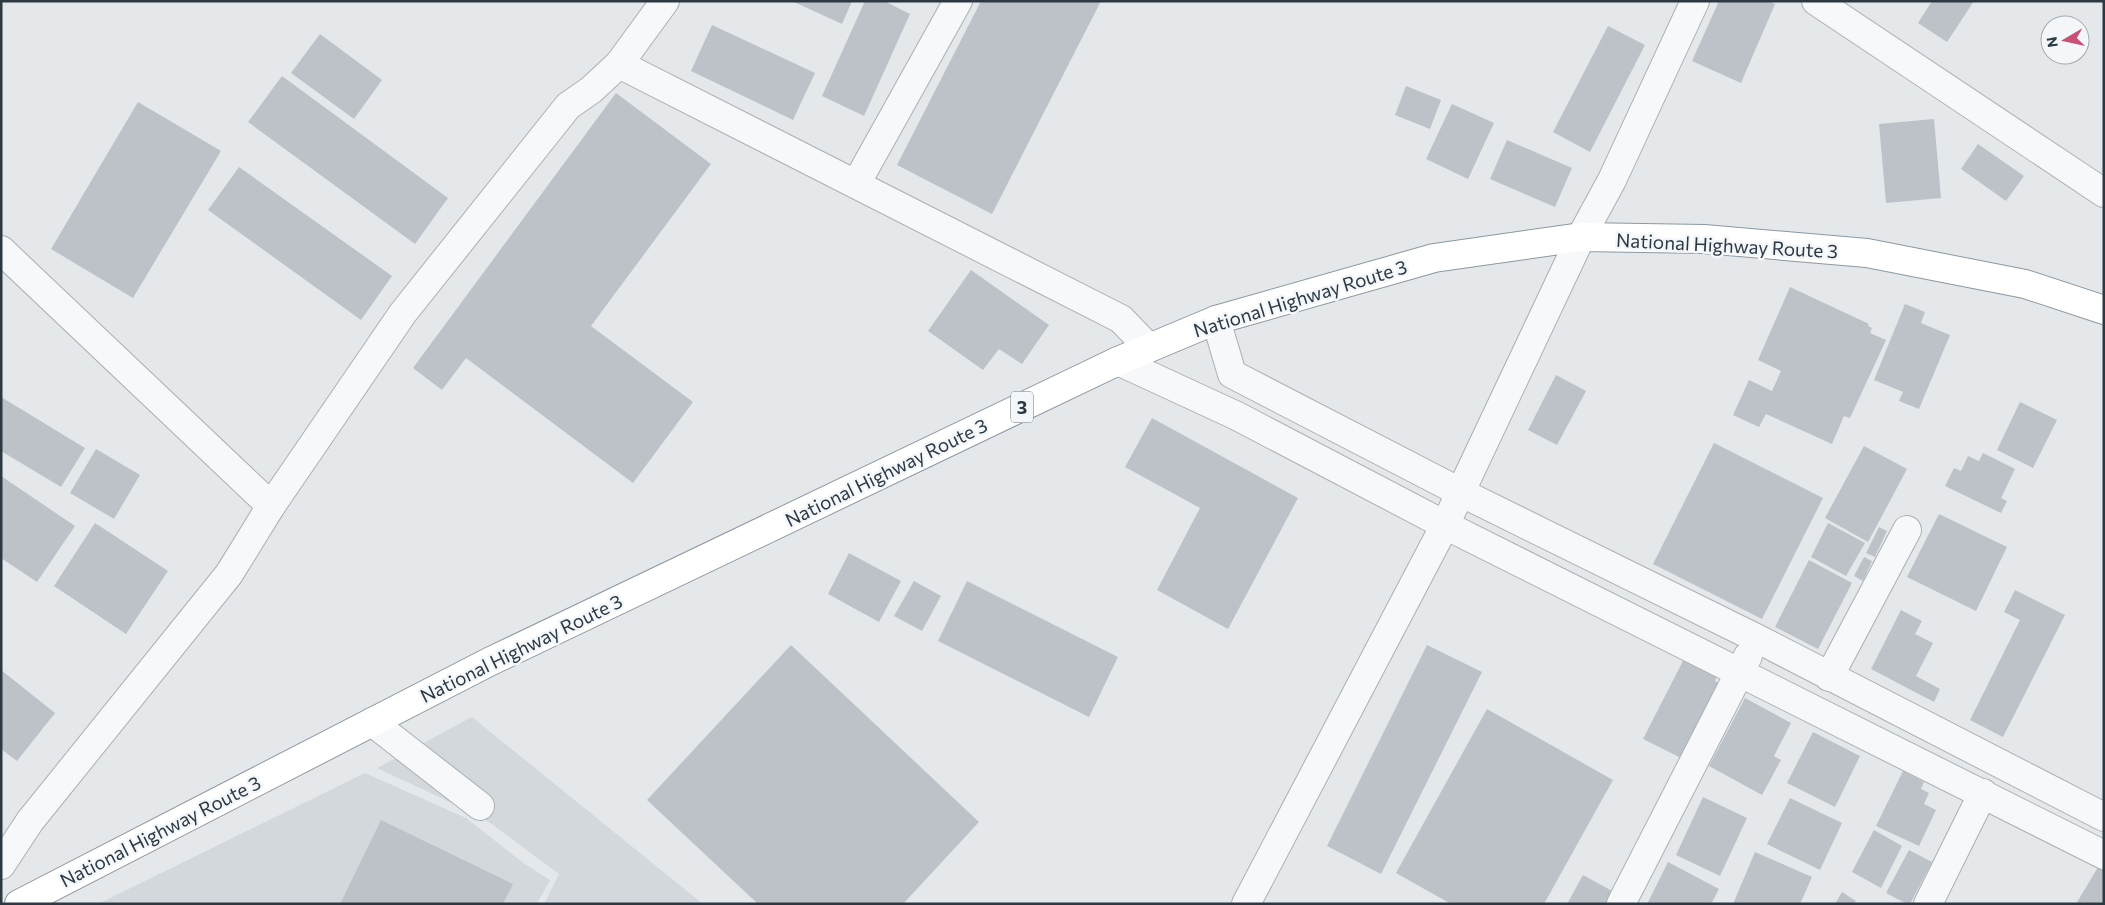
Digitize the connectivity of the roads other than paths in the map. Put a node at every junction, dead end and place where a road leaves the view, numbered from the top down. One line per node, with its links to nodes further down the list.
1 (665, 1): 5 (street)
2 (958, 1): 6 (street)
3 (1695, 1): 8 (street)
4 (1816, 1): 7 (street)
5 (620, 64): 6 (street); 17 (street)
6 (856, 184): 12 (street)
7 (2104, 193)
8 (1581, 237): 10 (highway, National Highway Route 3 / 3); 11 (highway, National Highway Route 3 / 3); 16 (street)
9 (1, 250): 17 (street)
10 (2104, 310)
11 (1216, 320): 12 (highway, National Highway Route 3 / 3); 14 (street)
12 (1149, 348): 13 (highway, National Highway Route 3 / 3)
13 (1118, 361): 15 (street); 24 (highway, National Highway Route 3 / 3)
14 (1232, 374): 15 (street); 16 (street)
15 (1237, 416): 18 (street)
16 (1460, 492): 18 (street); 20 (street)
17 (271, 506): 30 (street)
18 (1445, 525): 21 (street); 32 (street)
19 (1908, 530): 22 (street)
20 (1758, 639): 21 (street); 22 (street)
21 (1739, 672): 25 (street); 33 (street)
22 (1829, 677): 23 (street)
23 (1886, 706): 25 (street); 28 (street)
24 (372, 722): 27 (street); 31 (highway, National Highway Route 3 / 3)
25 (1893, 748): 26 (street)
26 (1983, 794): 29 (street); 34 (street)
27 (480, 806)
28 (2104, 817)
29 (2104, 855)
30 (1, 865)
31 (19, 904)
32 (1246, 904)
33 (1621, 904)
34 (1928, 904)

